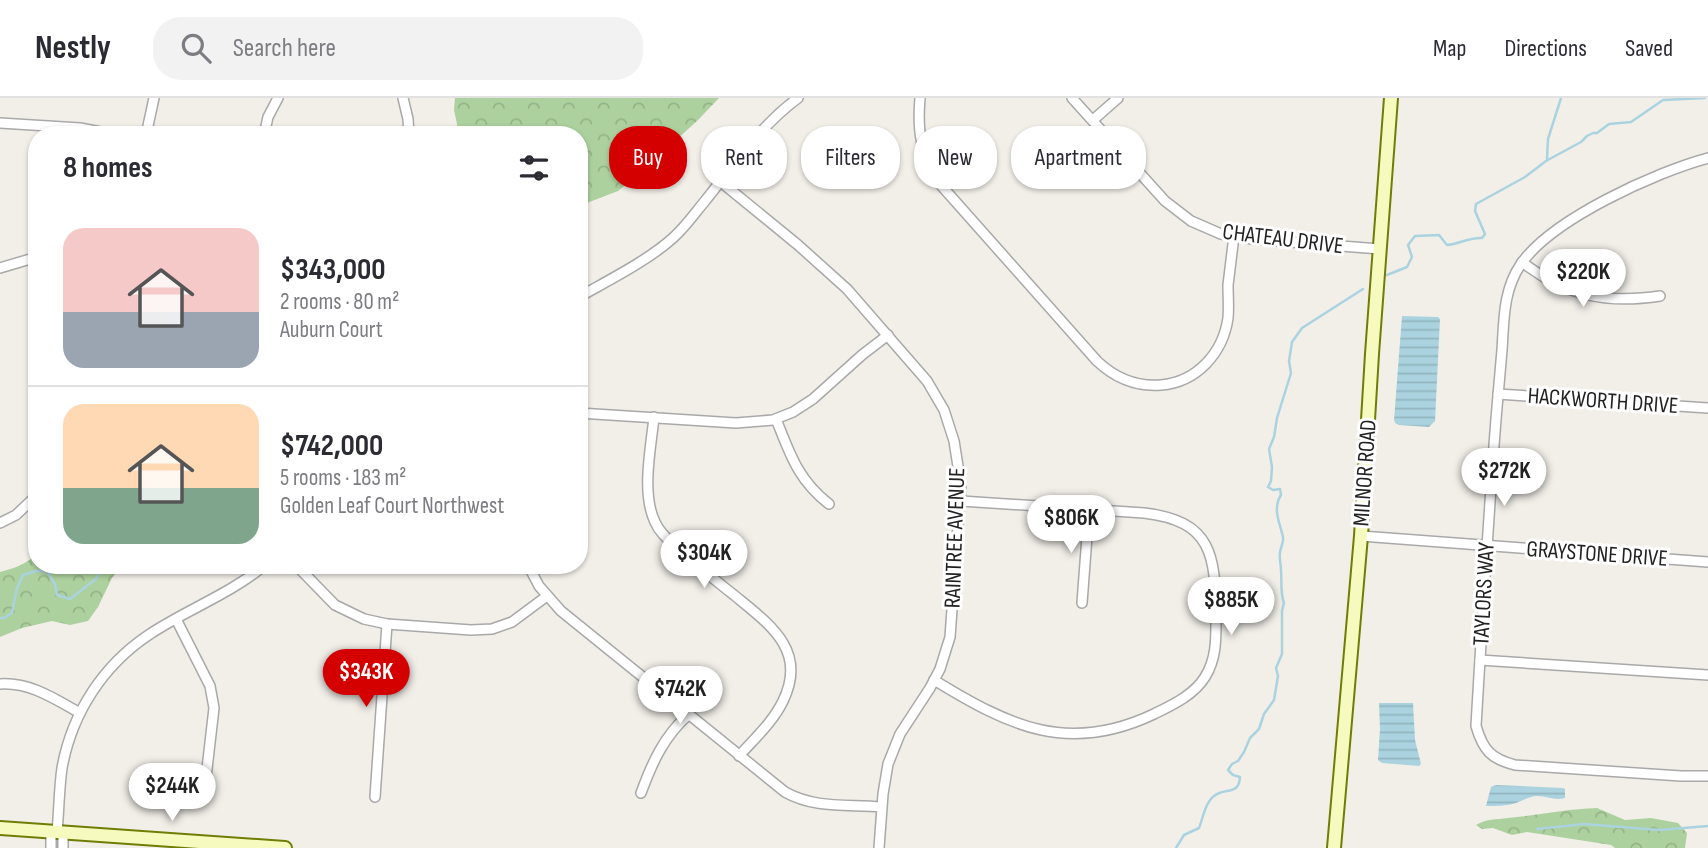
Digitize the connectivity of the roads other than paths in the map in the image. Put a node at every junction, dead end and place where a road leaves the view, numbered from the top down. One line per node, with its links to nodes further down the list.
1 (154, 98): 12 (street)
2 (278, 98): 13 (street)
3 (403, 98): 14 (street)
4 (798, 98): 15 (street)
5 (920, 98): 19 (street)
6 (1072, 98): 9 (street, CHATEAU DRIVE)
7 (1118, 98): 9 (street)
8 (1391, 98): 20 (main road, MILNOR ROAD)
9 (1093, 120): 19 (street, CHATEAU DRIVE)
10 (0, 123): 11 (street)
11 (48, 126)
12 (148, 126)
13 (266, 126)
14 (408, 126)
15 (767, 126)
16 (1708, 158): 22 (street, TAYLORS WAY)
17 (715, 189): 24 (street)
18 (729, 189): 26 (street, RAINTREE AVENUE)
19 (1234, 236): 20 (street, CHATEAU DRIVE)
20 (1380, 249): 37 (main road, MILNOR ROAD)
21 (28, 260): 23 (street)
22 (1522, 262): 25 (street); 27 (street, TAYLORS WAY)
23 (0, 268)
24 (588, 292)
25 (1660, 296)
26 (888, 334): 31 (street); 32 (street, RAINTREE AVENUE)
27 (1498, 394): 28 (street, HACKWORTH DRIVE); 38 (street, TAYLORS WAY)
28 (1708, 408)
29 (588, 413): 30 (street)
30 (654, 417): 31 (street); 53 (street)
31 (776, 419): 34 (street)
32 (961, 501): 35 (street); 49 (street, RAINTREE AVENUE)
33 (28, 504): 36 (street)
34 (829, 504)
35 (1089, 510): 44 (street); 49 (street)
36 (0, 523)
37 (1361, 536): 38 (street, GRAYSTONE DRIVE); 65 (main road, MILNOR ROAD)
38 (1487, 547): 39 (street, GRAYSTONE DRIVE); 47 (street, TAYLORS WAY)
39 (1708, 562)
40 (253, 574): 45 (street)
41 (305, 574): 46 (street)
42 (532, 574): 43 (street)
43 (547, 596): 46 (street); 52 (street)
44 (1082, 603)
45 (176, 619): 51 (street); 55 (street)
46 (387, 624): 57 (street)
47 (1480, 660): 48 (street); 54 (street, TAYLORS WAY)
48 (1708, 675)
49 (934, 680): 58 (street, RAINTREE AVENUE)
50 (0, 684): 51 (street)
51 (80, 713): 60 (street)
52 (689, 714): 53 (street); 56 (street)
53 (739, 756): 58 (street)
54 (1708, 776)
55 (205, 786)
56 (640, 793)
57 (375, 797)
58 (881, 807): 64 (street, RAINTREE AVENUE)
59 (0, 828): 60 (main road)
60 (57, 832): 61 (street); 62 (street); 63 (main road)
61 (51, 848)
62 (63, 848)
63 (285, 848)
64 (879, 848)
65 (1334, 848)

